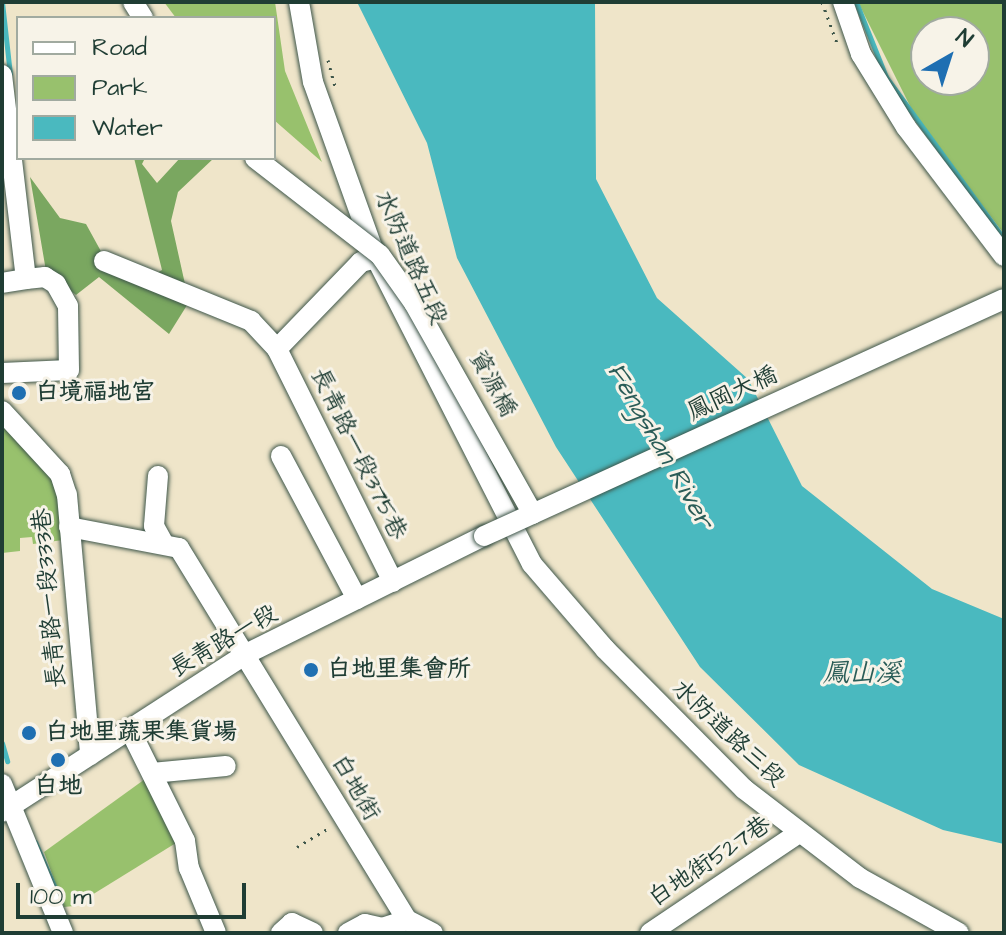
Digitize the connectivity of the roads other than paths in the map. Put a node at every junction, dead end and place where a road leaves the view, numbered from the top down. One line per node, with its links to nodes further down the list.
1 (299, 2): 6 (street, 水防道路五段)
2 (843, 2): 5 (street)
3 (2, 75): 8 (street)
4 (258, 160): 16 (street, 資源橋, bridge)
5 (1004, 256)
6 (376, 258): 11 (street); 17 (street, 水防道路五段)
7 (104, 261): 11 (street, 長青路一段375巷)
8 (26, 279): 9 (street); 12 (street)
9 (2, 283)
10 (1004, 299): 16 (street, 鳳岡大橋, bridge)
11 (277, 349): 21 (street, 長青路一段375巷)
12 (2, 373)
13 (2, 411): 18 (street, 長青路一段333巷)
14 (281, 456): 22 (street)
15 (158, 476): 20 (street)
16 (533, 514): 19 (street, 鳳岡大橋, bridge)
17 (510, 521): 30 (street, 水防道路三段)
18 (69, 527): 20 (street); 25 (street, 長青路一段333巷)
19 (484, 536): 21 (street, 長青路一段)
20 (163, 542): 23 (street, 白地街)
21 (393, 582): 22 (street, 長青路一段)
22 (357, 599): 23 (street, 長青路一段)
23 (248, 653): 24 (street, 長青路一段); 31 (street, 白地街)
24 (130, 730): 25 (street, 長青路一段); 27 (street)
25 (90, 755): 29 (street, 長青路一段)
26 (226, 766): 27 (street)
27 (152, 773): 33 (street)
28 (2, 784): 29 (street)
29 (5, 810): 32 (street)
30 (799, 833): 38 (street, 白地街527巷); 39 (street, 水防道路三段)
31 (407, 920): 36 (street); 37 (street)
32 (63, 933)
33 (216, 933)
34 (281, 933): 35 (street)
35 (313, 933)
36 (348, 933)
37 (433, 933)
38 (650, 933)
39 (959, 933)

